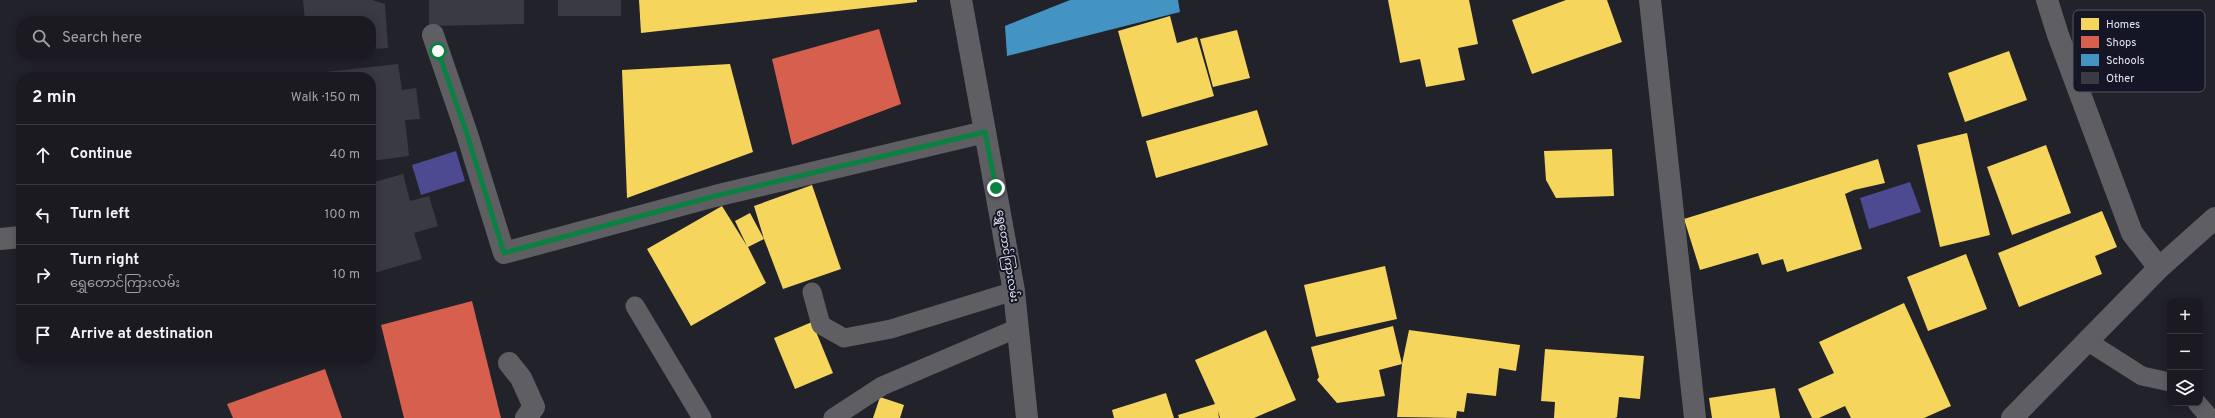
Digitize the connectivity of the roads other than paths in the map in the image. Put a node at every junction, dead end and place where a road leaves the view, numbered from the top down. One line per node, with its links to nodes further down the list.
1 (961, 0): 7 (street, ရွှေတောင်ကြားလမ်း)
2 (1650, 0): 24 (street)
3 (2047, 0): 5 (street)
4 (433, 35): 7 (street)
5 (2073, 71)
6 (2081, 92): 11 (street)
7 (985, 132): 12 (street, ရွှေတောင်ကြားလမ်း)
8 (2215, 218): 11 (street)
9 (16, 237): 10 (street)
10 (0, 239)
11 (2159, 268): 16 (street)
12 (1014, 291): 13 (lane); 15 (street, ရွှေတောင်ကြားလမ်း)
13 (812, 292)
14 (635, 306): 21 (lane)
15 (1018, 328): 22 (lane); 23 (street, ရွှေတောင်ကြားလမ်း)
16 (2087, 341): 18 (lane); 25 (street)
17 (509, 363): 20 (street)
18 (2167, 381)
19 (2200, 406): 26 (lane)
20 (526, 418)
21 (702, 418)
22 (833, 418)
23 (1027, 418)
24 (1695, 418)
25 (2012, 418)
26 (2210, 418)

